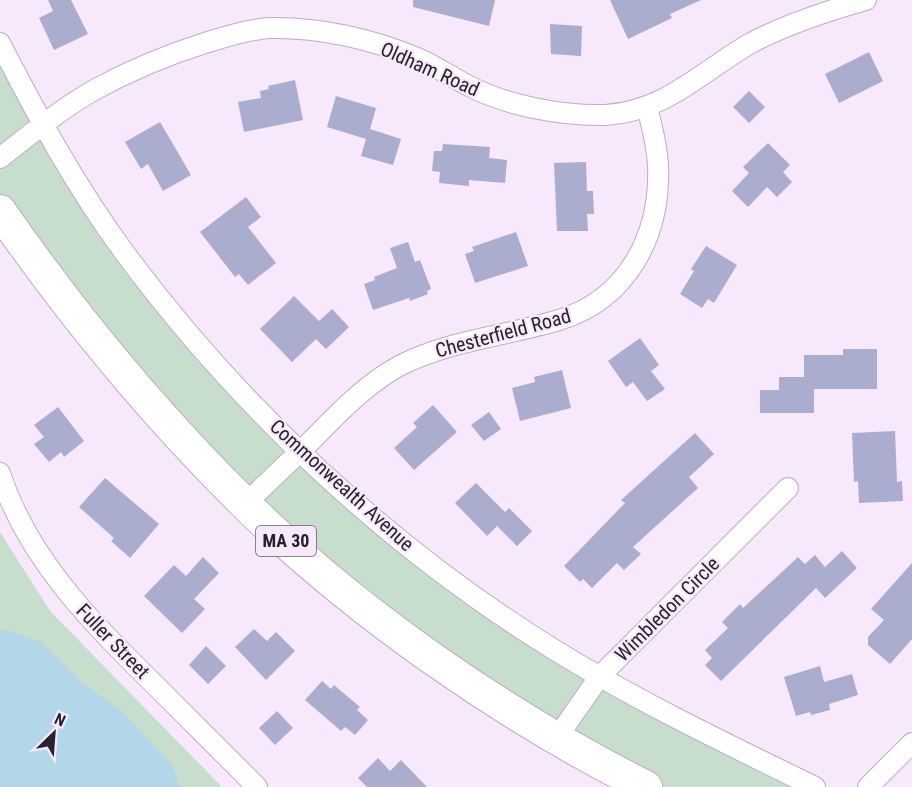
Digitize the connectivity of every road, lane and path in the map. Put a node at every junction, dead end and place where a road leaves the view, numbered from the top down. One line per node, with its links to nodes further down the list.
1 (866, 0): 3 (street, Oldham Road)
2 (0, 43): 4 (street, Commonwealth Avenue)
3 (647, 107): 4 (street, Oldham Road); 7 (street, Chesterfield Road)
4 (43, 126): 5 (street, Oldham Road); 7 (street, Commonwealth Avenue)
5 (0, 158)
6 (0, 211): 10 (main road, MA 30)
7 (300, 452): 10 (street, Chesterfield Road); 11 (street, Commonwealth Avenue)
8 (0, 473): 14 (street, Fuller Street)
9 (788, 488): 11 (street, Wimbledon Circle)
10 (246, 504): 12 (main road, MA 30)
11 (600, 676): 12 (street, Wimbledon Circle); 16 (street, Commonwealth Avenue)
12 (556, 739): 15 (main road, MA 30)
13 (912, 743): 17 (street)
14 (257, 787)
15 (646, 787)
16 (815, 787)
17 (867, 787)

